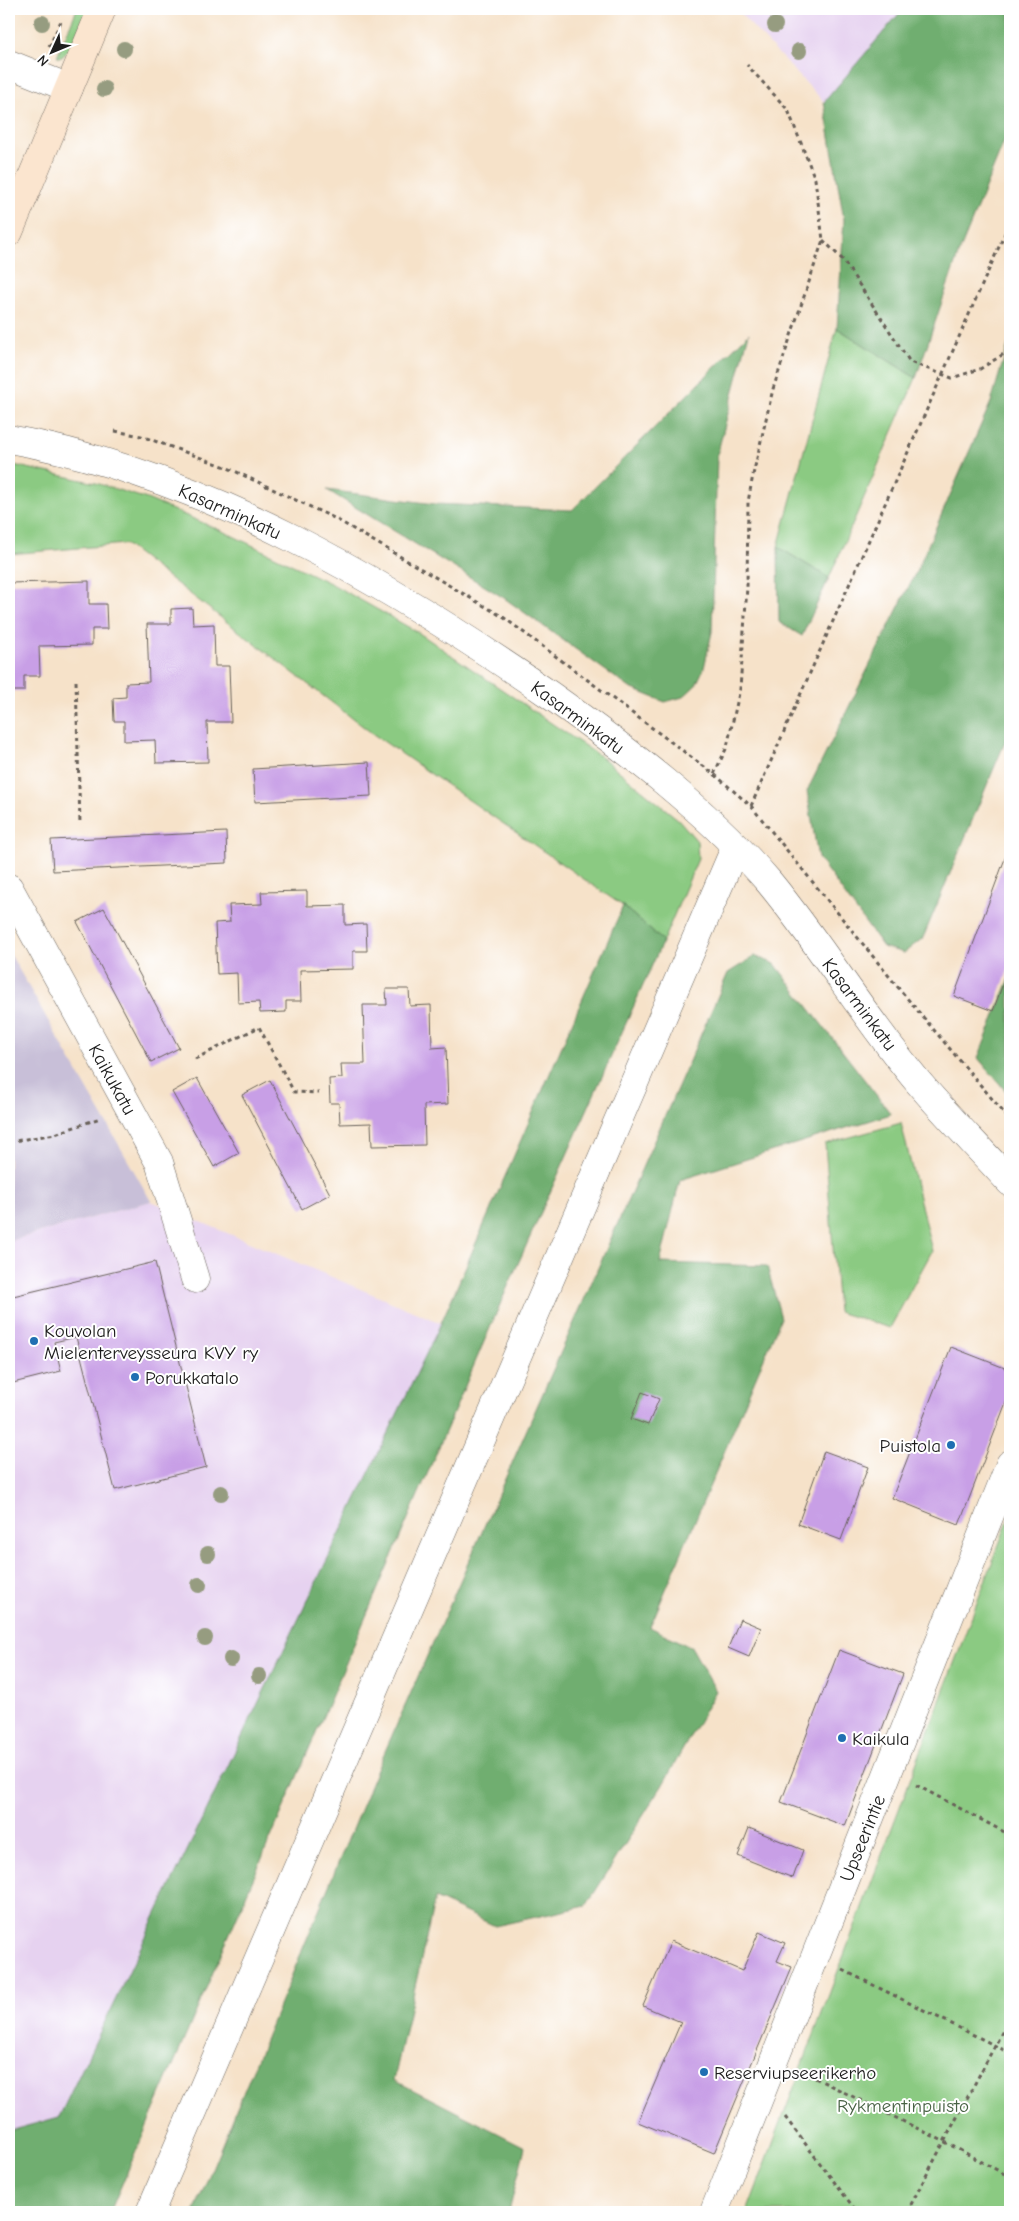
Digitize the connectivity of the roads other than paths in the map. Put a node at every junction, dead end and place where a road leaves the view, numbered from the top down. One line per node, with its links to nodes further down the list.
1 (102, 9): 3 (street)
2 (9, 64): 3 (street)
3 (69, 88): 4 (street)
4 (9, 232)
5 (9, 438): 6 (street, Kasarminkatu)
6 (735, 848): 8 (street, Kasarminkatu); 11 (street)
7 (9, 888): 9 (street, Kaikukatu)
8 (1010, 1182)
9 (195, 1279)
10 (1010, 1464): 12 (street, Upseerintie)
11 (150, 2212)
12 (714, 2212)

